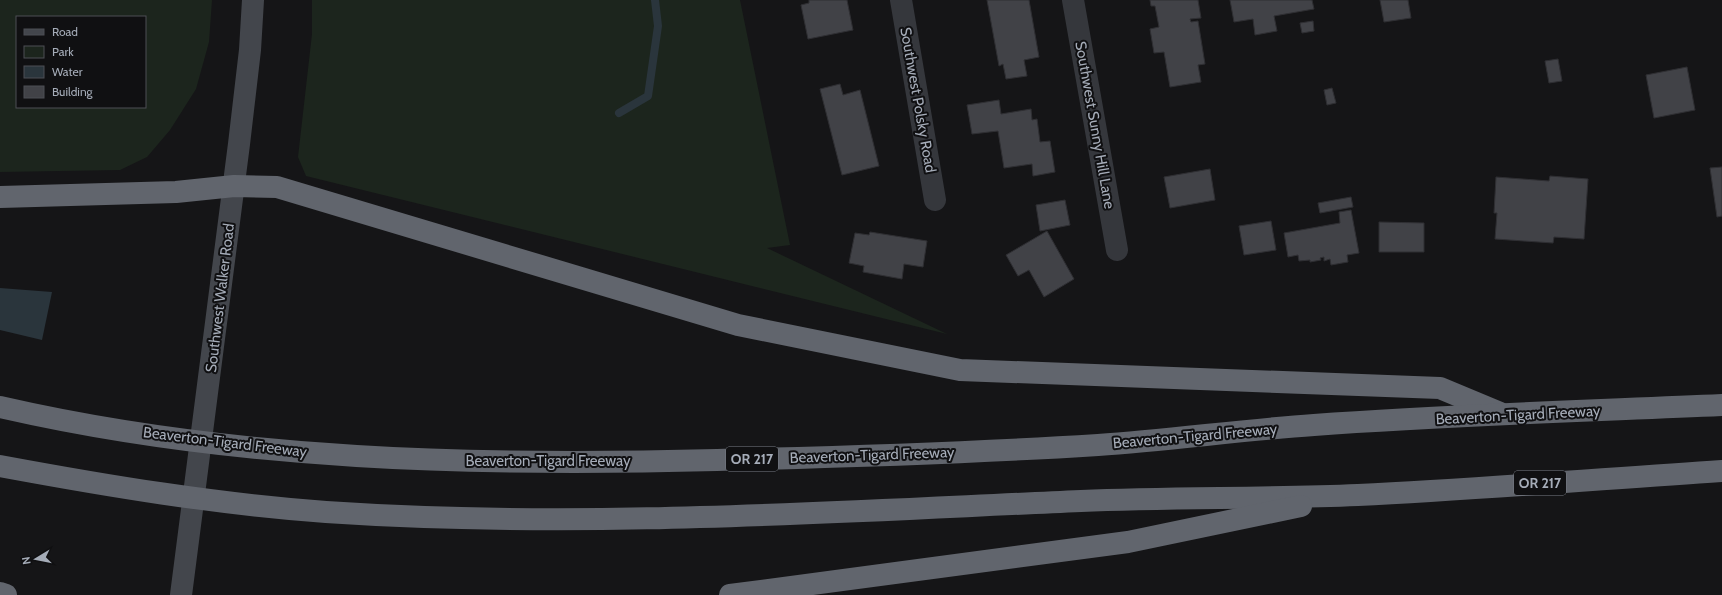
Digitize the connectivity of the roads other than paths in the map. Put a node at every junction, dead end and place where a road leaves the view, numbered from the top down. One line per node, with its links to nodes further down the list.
1 (253, 0): 4 (main road, Southwest Walker Road)
2 (901, 0): 6 (street, Southwest Polsky Road)
3 (1073, 0): 7 (street, Southwest Sunny Hill Lane)
4 (234, 186): 5 (highway); 10 (highway); 16 (main road, Southwest Walker Road)
5 (0, 197)
6 (935, 200)
7 (1117, 250)
8 (1722, 405): 10 (highway, Beaverton-Tigard Freeway / OR 217)
9 (0, 407): 10 (highway, Beaverton-Tigard Freeway / OR 217)
10 (1506, 415)
11 (0, 466): 13 (highway, OR 217)
12 (1722, 471): 13 (highway, OR 217)
13 (1358, 495): 17 (highway)
14 (0, 593): 15 (highway)
15 (6, 595)
16 (181, 595)
17 (730, 595)

